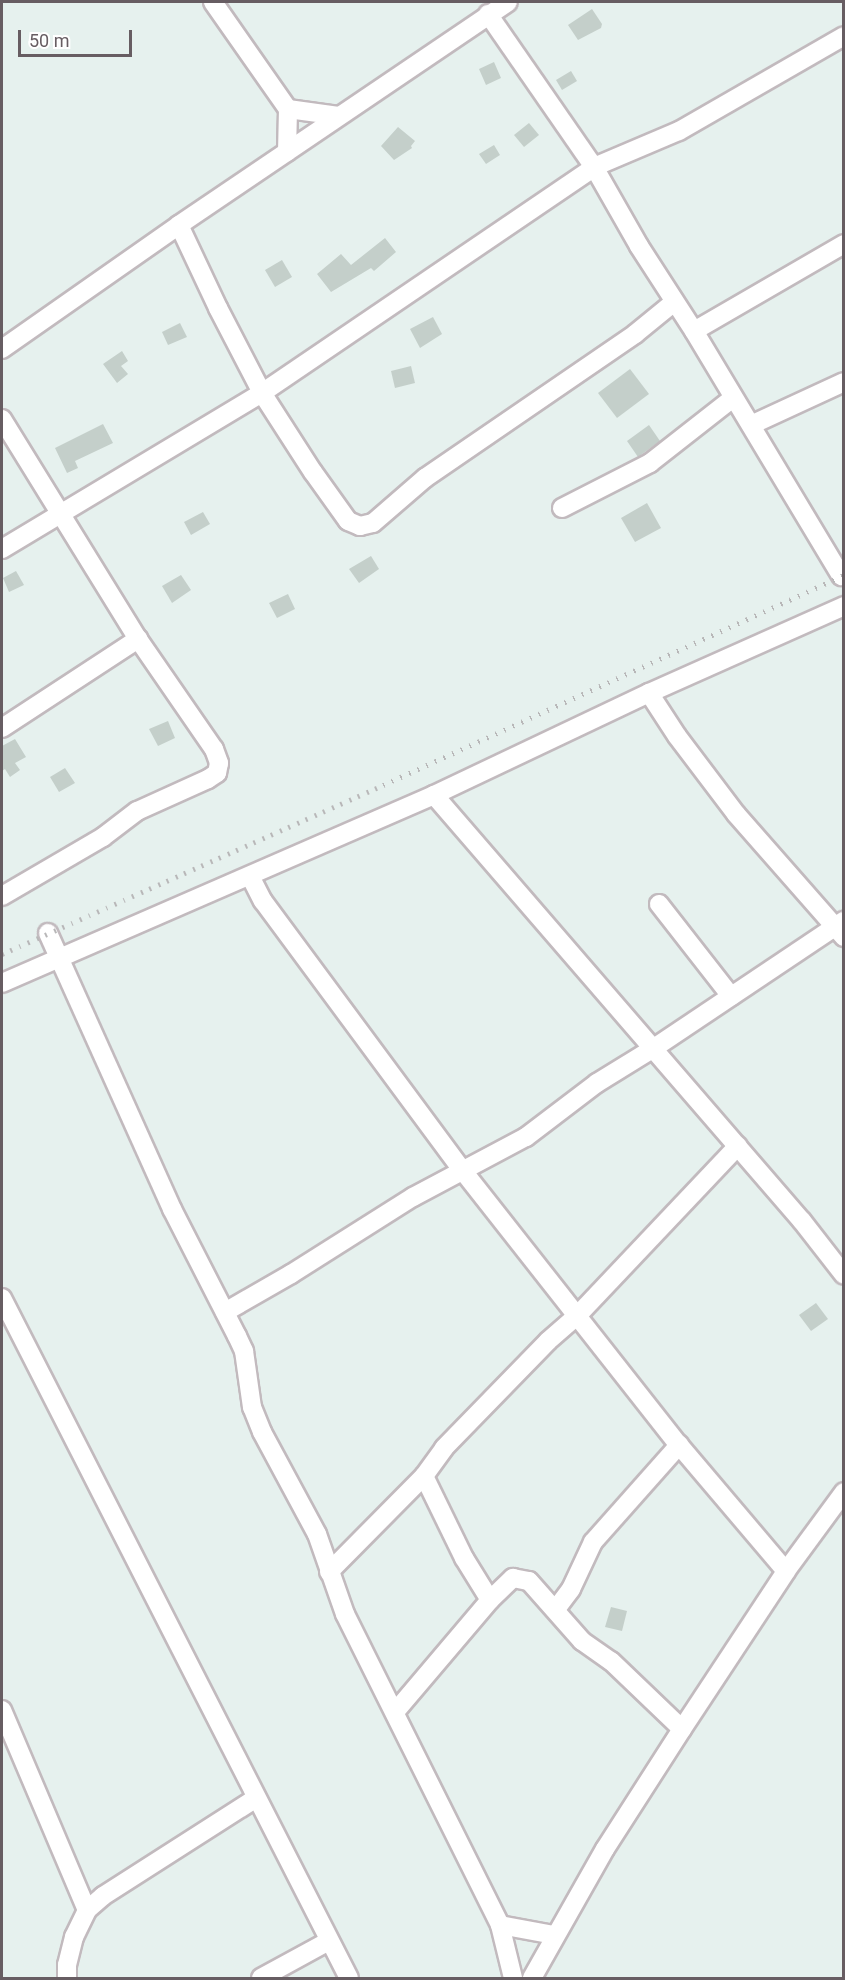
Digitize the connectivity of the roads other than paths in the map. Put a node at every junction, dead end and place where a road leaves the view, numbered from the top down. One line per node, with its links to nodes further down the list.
1 (213, 2): 5 (street)
2 (508, 2): 3 (street)
3 (488, 14): 6 (street); 8 (street)
4 (843, 36): 8 (street)
5 (288, 109): 6 (street); 7 (street)
6 (339, 116): 7 (street)
7 (287, 152): 9 (street)
8 (594, 167): 11 (street); 15 (street)
9 (179, 225): 13 (street); 15 (street)
10 (843, 244): 12 (street)
11 (673, 303): 12 (street); 15 (street)
12 (694, 332): 16 (street)
13 (2, 349)
14 (843, 382): 18 (street)
15 (262, 393): 20 (street)
16 (733, 398): 18 (street); 19 (street)
17 (2, 419): 20 (street)
18 (751, 424): 22 (street)
19 (562, 508)
20 (60, 515): 21 (street); 24 (street)
21 (2, 549)
22 (841, 576)
23 (843, 606): 25 (street)
24 (138, 639): 26 (street); 29 (street)
25 (649, 693): 27 (street); 31 (street)
26 (2, 728)
27 (434, 795): 28 (street); 36 (street)
28 (250, 876): 33 (street); 38 (street)
29 (2, 896)
30 (659, 904): 35 (street)
31 (841, 928): 35 (street)
32 (48, 933): 33 (street)
33 (60, 957): 34 (street); 41 (street)
34 (2, 983)
35 (731, 996): 36 (street)
36 (654, 1048): 37 (street); 38 (street)
37 (738, 1146): 39 (street); 42 (street)
38 (463, 1171): 41 (street); 42 (street)
39 (843, 1275)
40 (2, 1298): 54 (street)
41 (225, 1312): 48 (street)
42 (577, 1316): 43 (street); 44 (street)
43 (678, 1445): 47 (street); 50 (street)
44 (424, 1476): 48 (street); 49 (street)
45 (843, 1492): 46 (street)
46 (836, 1512): 47 (street)
47 (786, 1571): 53 (street)
48 (329, 1572): 52 (street)
49 (490, 1600): 50 (street); 52 (street)
50 (556, 1609): 53 (street)
51 (2, 1710): 55 (street)
52 (395, 1712): 56 (street)
53 (682, 1730): 57 (street)
54 (256, 1798): 55 (street); 58 (street)
55 (87, 1910): 59 (street)
56 (500, 1925): 57 (street); 62 (street)
57 (554, 1935): 63 (street)
58 (329, 1941): 60 (street); 61 (street)
59 (67, 1978)
60 (261, 1978)
61 (349, 1978)
62 (513, 1978)
63 (532, 1978)

